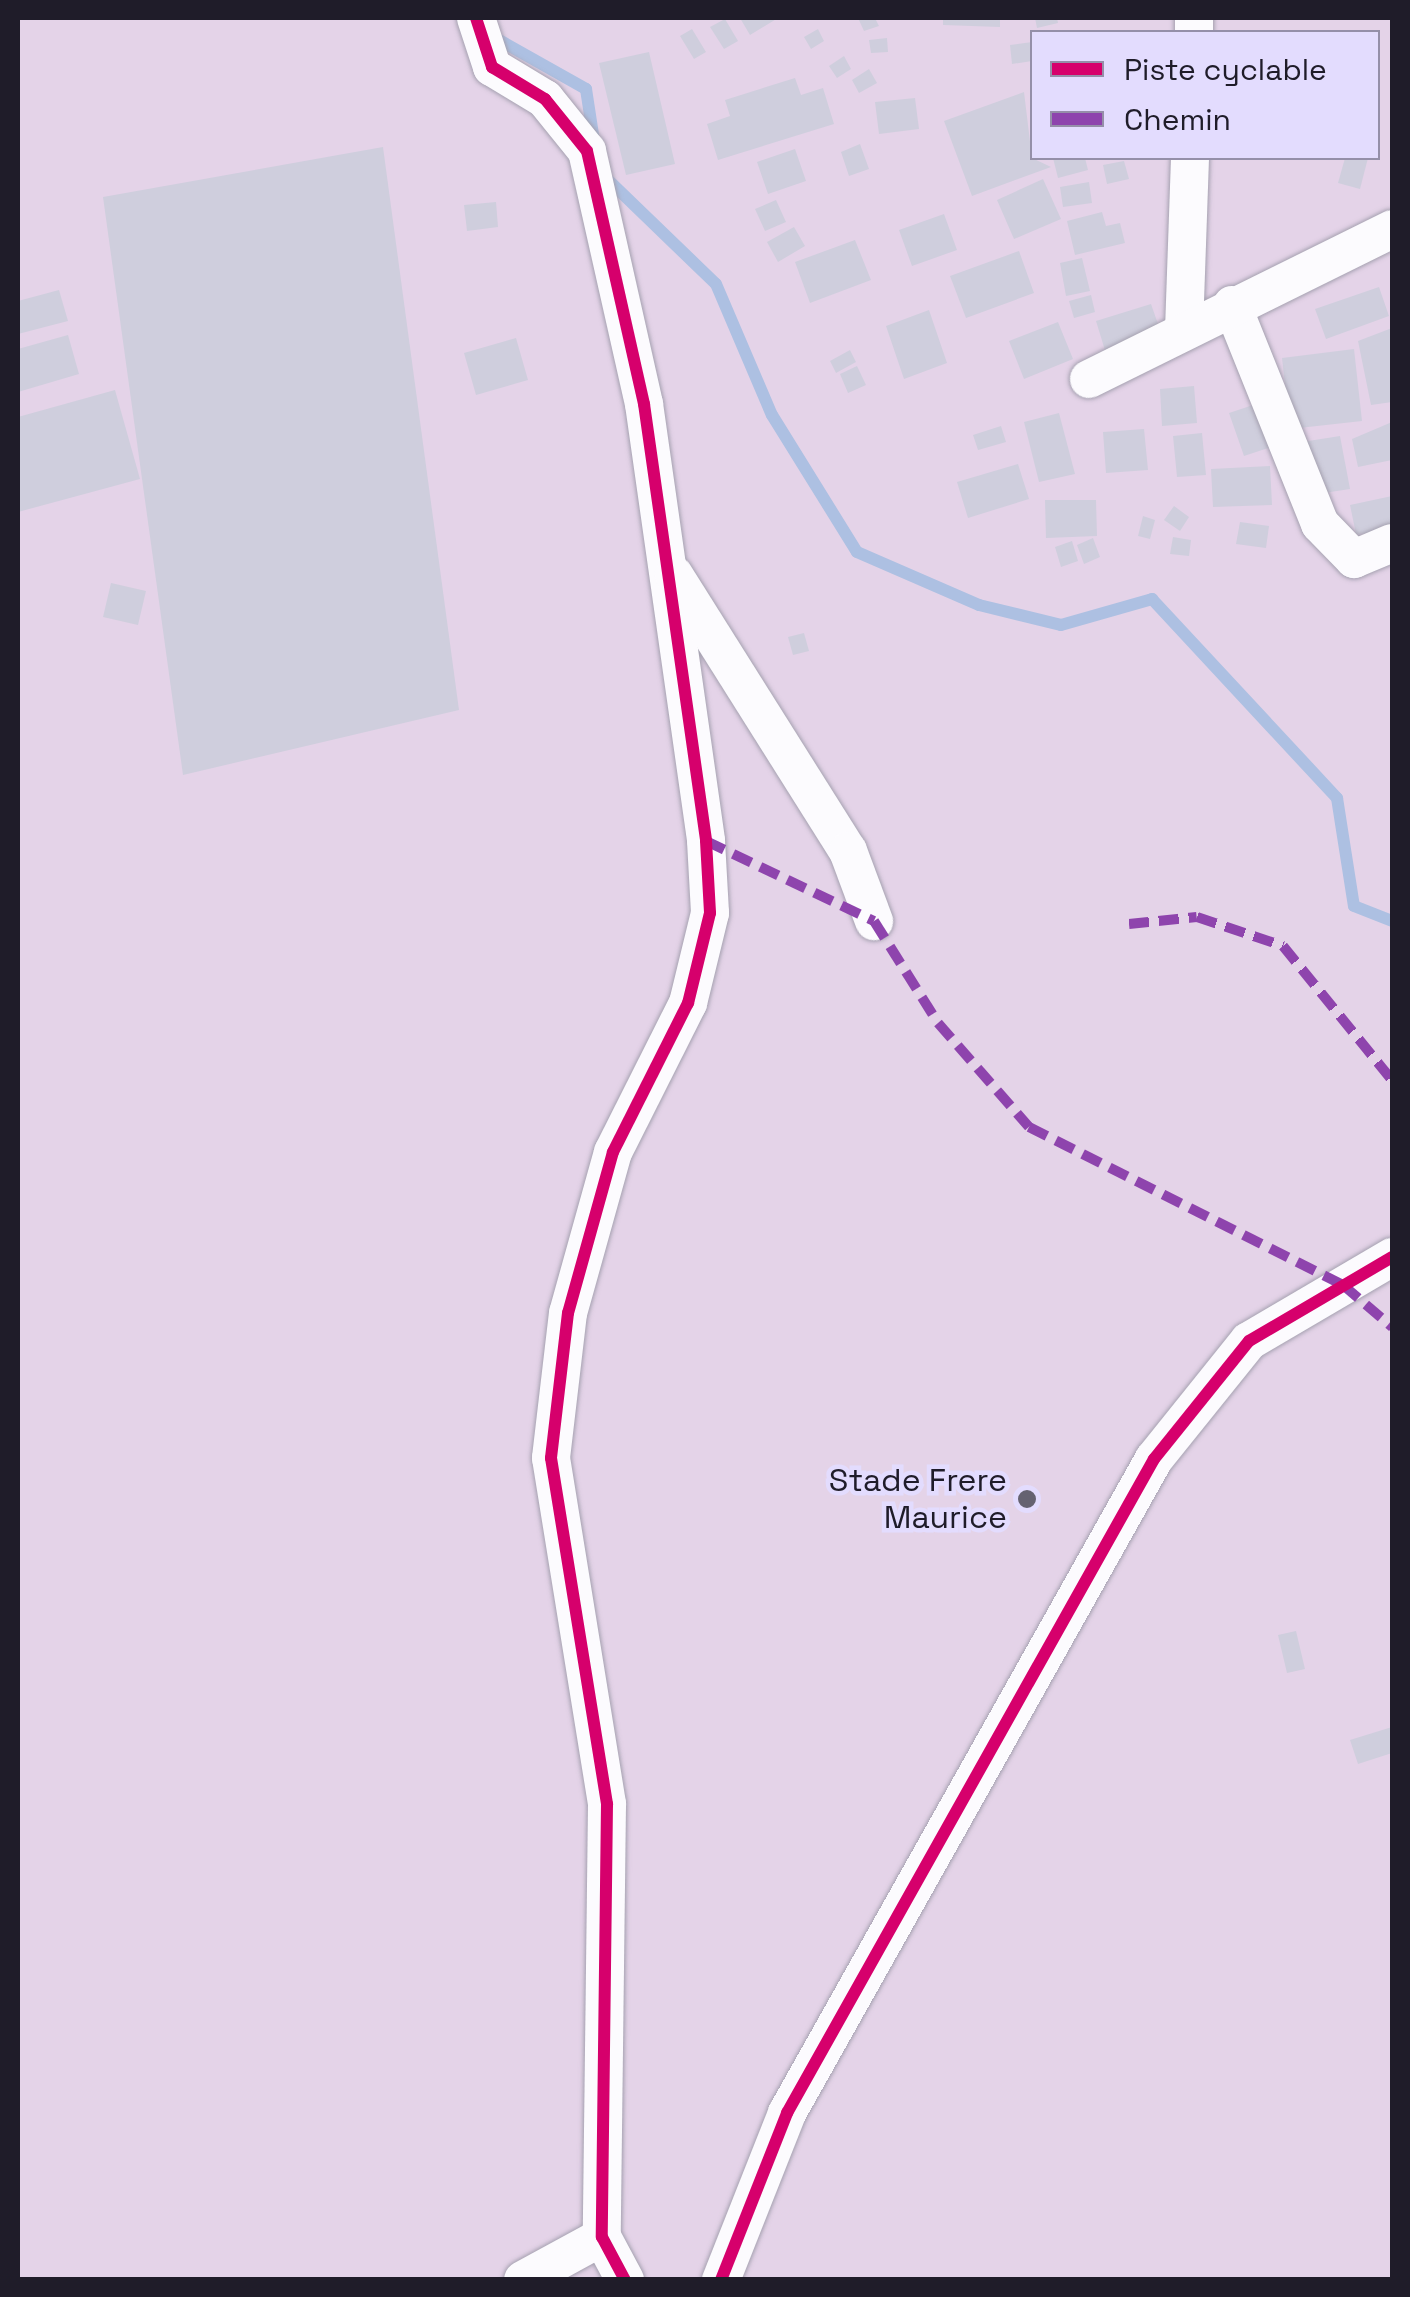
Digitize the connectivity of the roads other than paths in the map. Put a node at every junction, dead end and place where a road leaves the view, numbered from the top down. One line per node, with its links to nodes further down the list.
1 (476, 18): 8 (street)
2 (1190, 160): 5 (street)
3 (1392, 230): 4 (street)
4 (1232, 305): 5 (street); 7 (street)
5 (1184, 330): 6 (street)
6 (1089, 379)
7 (1392, 543)
8 (667, 564): 9 (street); 11 (street)
9 (874, 921)
10 (1392, 1257): 14 (street)
11 (602, 2238): 12 (street); 13 (street)
12 (522, 2280)
13 (625, 2280)
14 (722, 2280)

